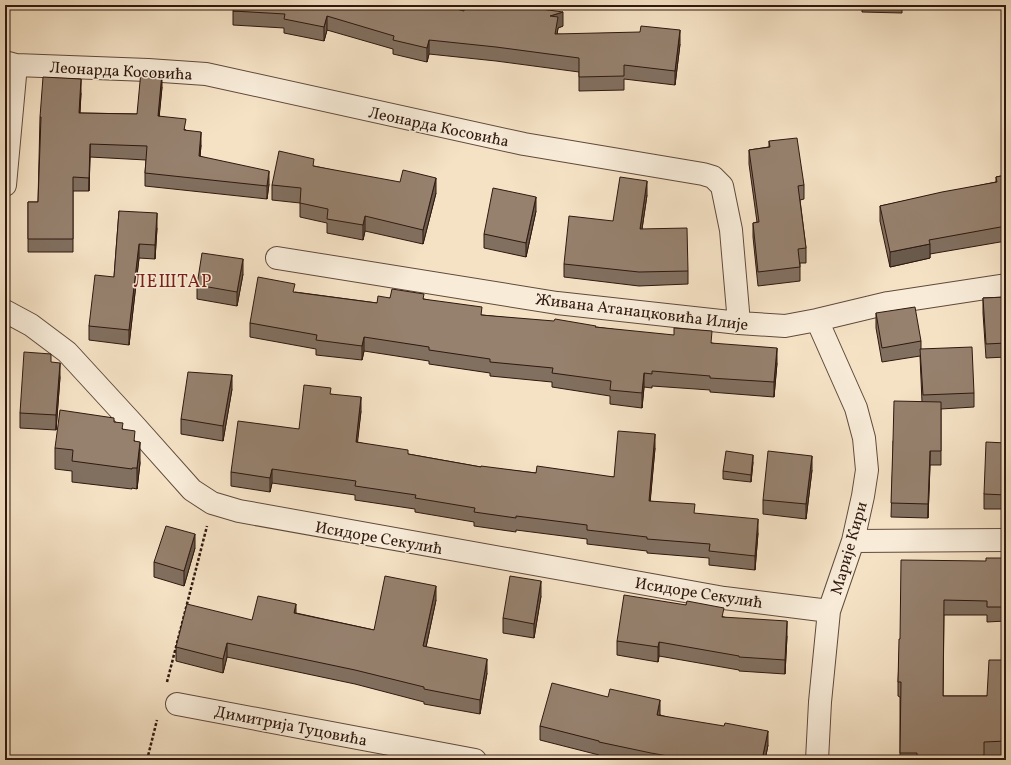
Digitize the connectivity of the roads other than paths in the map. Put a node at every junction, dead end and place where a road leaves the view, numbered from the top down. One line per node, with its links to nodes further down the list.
1 (10, 63): 2 (street, Леонарда Косовића); 7 (street, Леонарда Косовића)
2 (5, 185)
3 (277, 258): 7 (street, Живана Атанацковића Илије)
4 (1006, 285): 6 (street, Живана Атанацковића Илије)
5 (5, 311): 10 (street, Исидоре Секулић)
6 (817, 320): 7 (street, Живана Атанацковића Илије); 9 (street, Марије Кири)
7 (739, 323)
8 (1006, 540): 9 (street)
9 (853, 541): 10 (street, Марије Кири)
10 (829, 611): 13 (street, Марије Кири)
11 (177, 704): 12 (street, Димитрија Туцовића)
12 (475, 760)
13 (818, 760)

